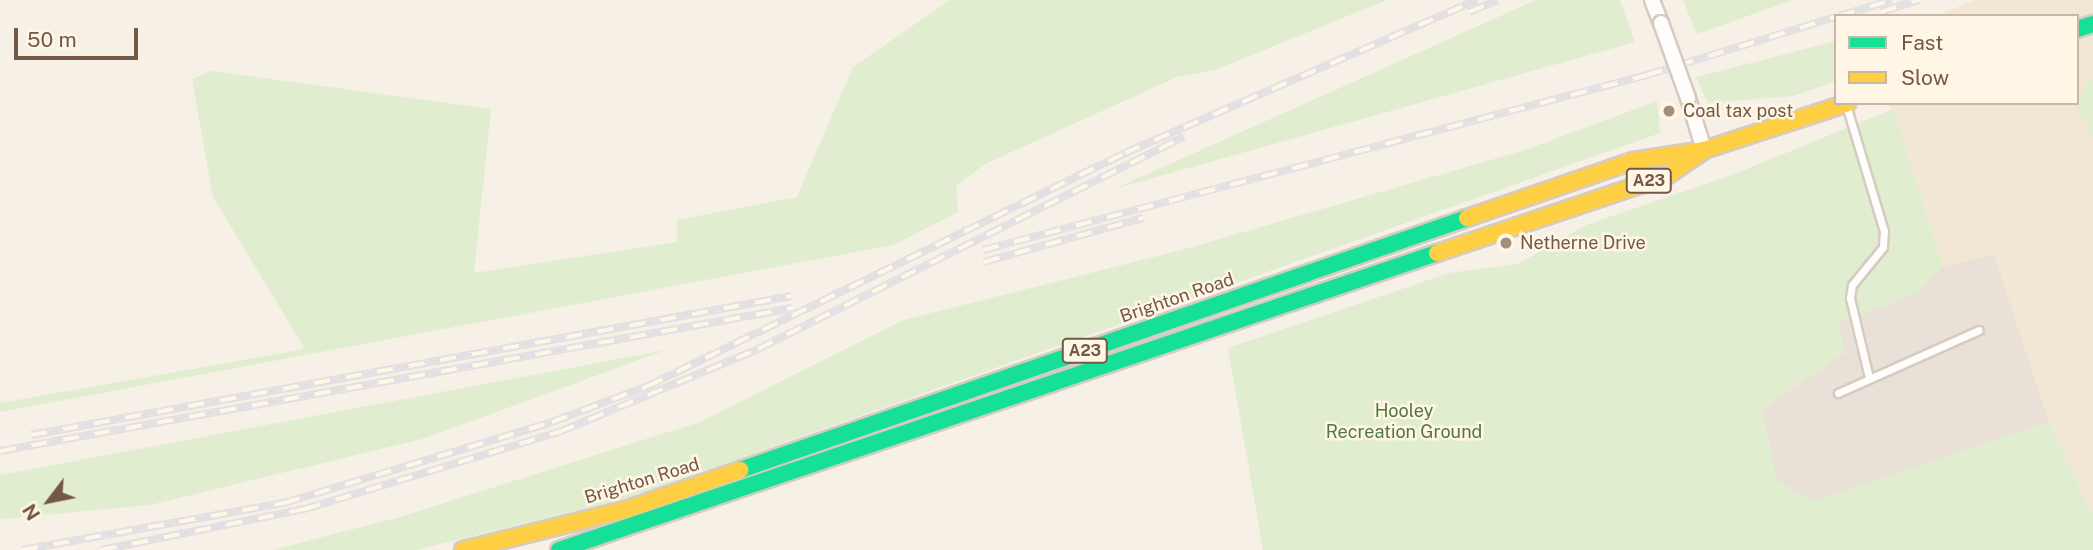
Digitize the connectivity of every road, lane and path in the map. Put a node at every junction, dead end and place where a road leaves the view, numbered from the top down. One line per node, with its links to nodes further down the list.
1 (1652, 0): 4 (street, bridge)
2 (1844, 105): 4 (highway, Brighton Road / A23)
3 (1847, 105): 6 (lane)
4 (1704, 150): 8 (highway, Brighton Road / A23); 9 (highway, Brighton Road / A23)
5 (1979, 330): 6 (lane)
6 (1869, 378): 7 (lane)
7 (1838, 393)
8 (463, 550)
9 (559, 550)

